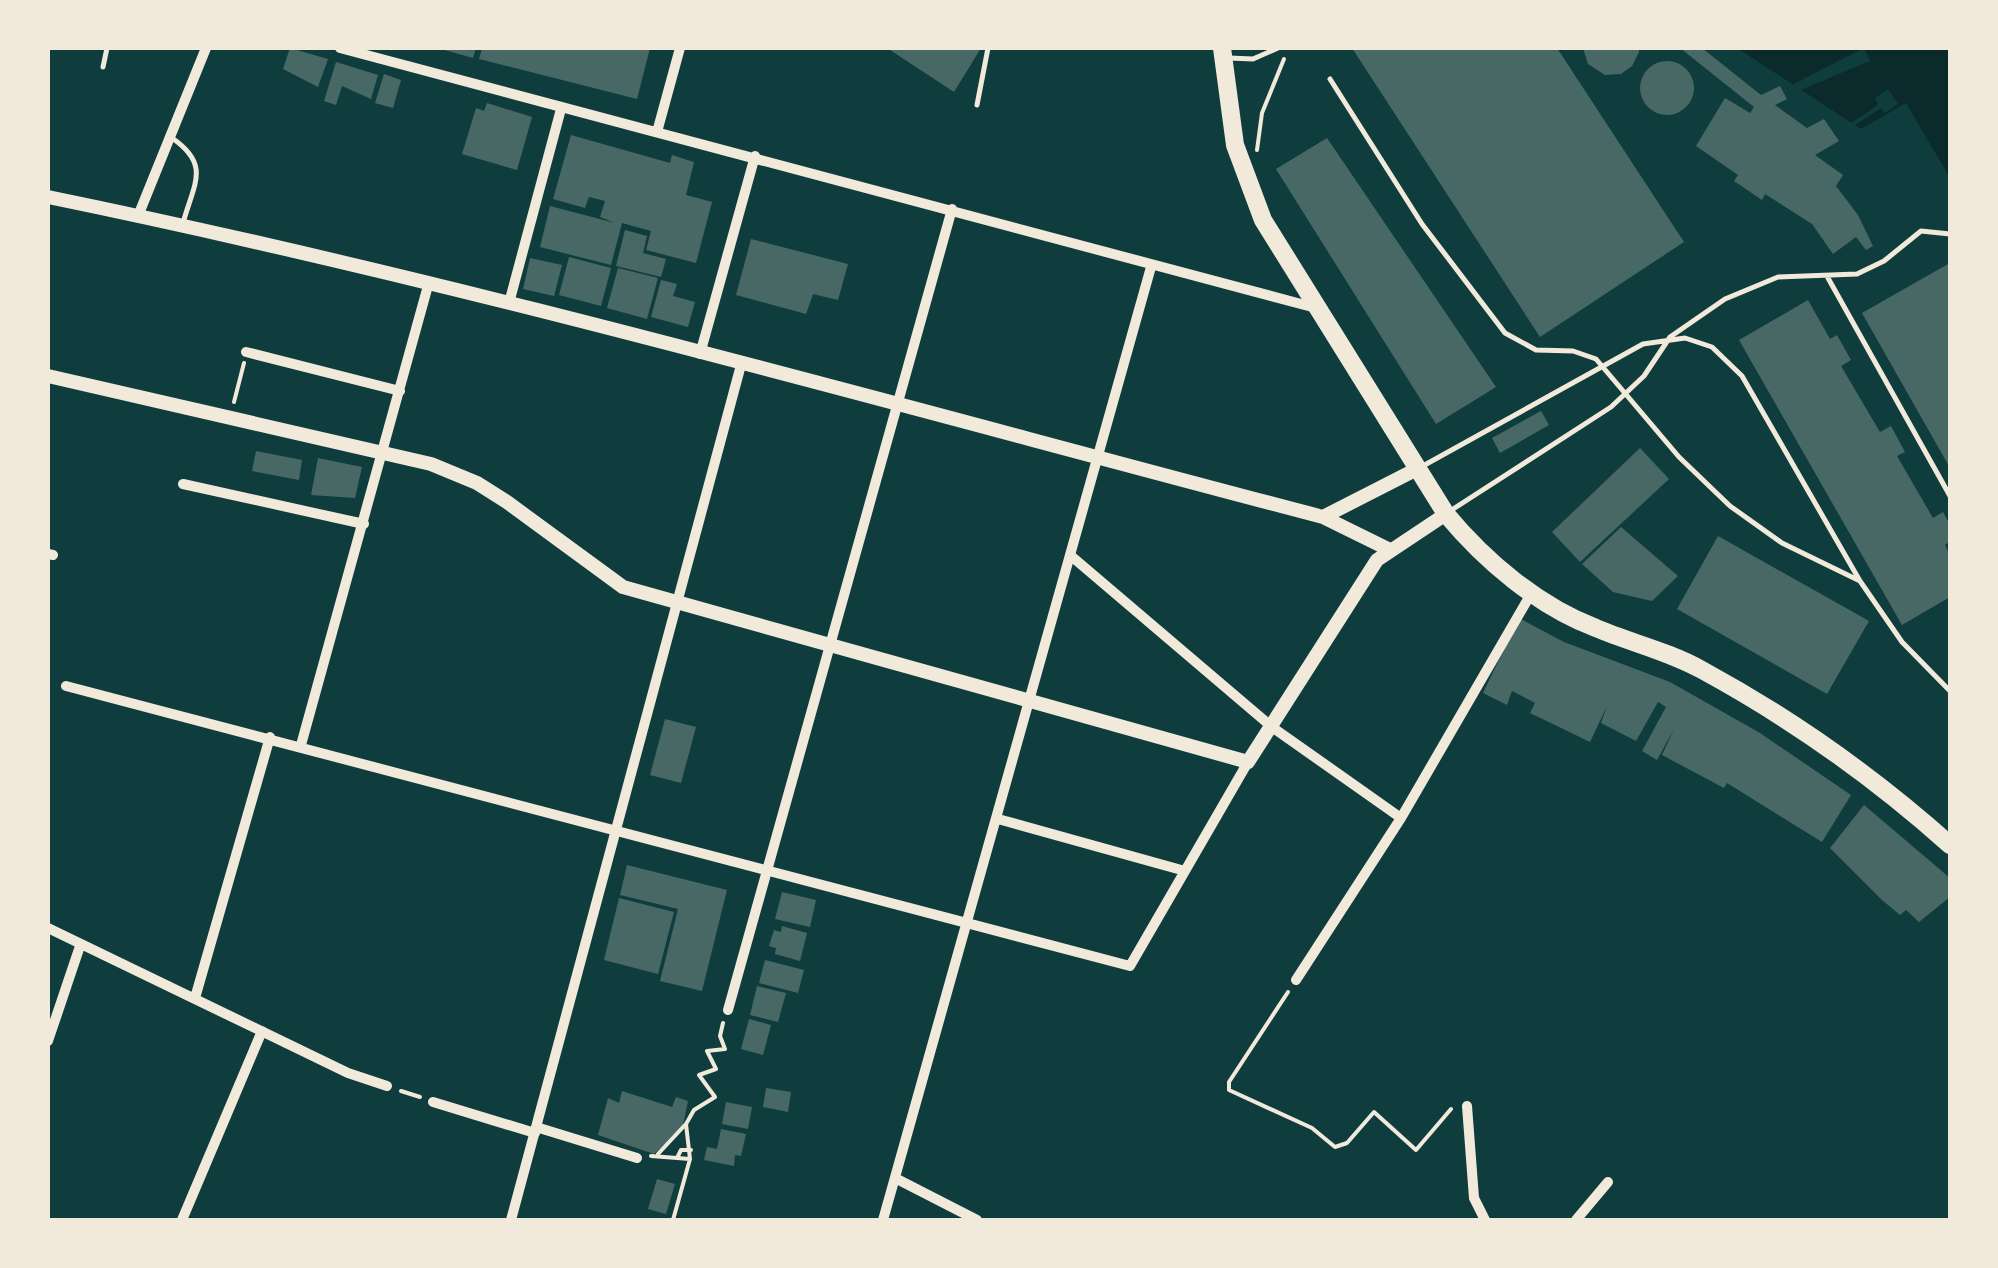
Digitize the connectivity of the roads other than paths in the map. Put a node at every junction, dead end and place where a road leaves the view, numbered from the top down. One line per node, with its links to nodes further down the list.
1 (106, 48): 8 (lane)
2 (206, 48): 13 (street)
3 (340, 48): 11 (street)
4 (680, 48): 12 (street)
5 (988, 48): 10 (lane)
6 (1278, 48): 7 (lane)
7 (1221, 50): 24 (main road)
8 (103, 67)
9 (1330, 79): 29 (lane)
10 (978, 105)
11 (562, 109): 12 (street); 23 (street)
12 (657, 132): 14 (street)
13 (170, 136): 17 (street); 18 (lane)
14 (756, 156): 16 (street); 27 (street)
15 (48, 197): 17 (street)
16 (952, 209): 20 (street); 33 (street)
17 (138, 216): 18 (street)
18 (182, 226): 22 (street)
19 (1950, 234): 21 (lane)
20 (1151, 266): 24 (street); 35 (street)
21 (1828, 278): 25 (lane); 38 (lane)
22 (429, 282): 23 (street); 31 (street)
23 (509, 304): 27 (street)
24 (1316, 308): 36 (main road)
25 (1670, 338): 29 (lane); 32 (lane); 44 (lane)
26 (246, 352): 31 (street)
27 (700, 354): 28 (street)
28 (741, 365): 33 (street); 46 (street)
29 (1604, 366): 32 (lane); 36 (lane)
30 (48, 376): 34 (street)
31 (400, 391): 34 (street)
32 (1627, 394): 39 (lane); 44 (lane)
33 (897, 405): 35 (street); 47 (street)
34 (384, 450): 41 (street); 46 (street)
35 (1098, 458): 40 (street); 43 (street)
36 (1418, 469): 39 (main road); 40 (street)
37 (183, 484): 41 (street)
38 (1950, 496)
39 (1446, 514): 42 (street); 45 (main road)
40 (1323, 517): 42 (street)
41 (364, 524): 53 (street)
42 (1388, 549): 51 (street)
43 (1070, 555): 50 (street); 51 (street)
44 (1860, 582): 49 (lane)
45 (1532, 592): 55 (street); 58 (main road)
46 (678, 601): 47 (street); 57 (street)
47 (830, 644): 50 (street); 59 (street)
48 (66, 686): 52 (street)
49 (1950, 691)
50 (1030, 700): 54 (street); 56 (street)
51 (1272, 727): 54 (street); 55 (street)
52 (270, 737): 53 (street); 65 (street)
53 (301, 744): 57 (street)
54 (1248, 762): 60 (street)
55 (1401, 818): 64 (street)
56 (998, 819): 60 (street); 61 (street)
57 (617, 828): 59 (street); 72 (street)
58 (1950, 845)
59 (768, 868): 61 (street); 66 (street)
60 (1184, 870): 61 (street)
61 (966, 922): 74 (street)
62 (48, 928): 63 (street)
63 (80, 946): 65 (street); 68 (street)
64 (1296, 980)
65 (195, 998): 67 (street)
66 (728, 1010)
67 (262, 1030): 69 (street); 76 (street)
68 (48, 1040)
69 (386, 1086)
70 (433, 1102): 72 (street)
71 (1467, 1106): 80 (street)
72 (536, 1130): 73 (street); 77 (street)
73 (637, 1158)
74 (895, 1178): 78 (street); 79 (street)
75 (1608, 1182): 81 (street)
76 (182, 1220)
77 (511, 1220)
78 (883, 1220)
79 (978, 1220)
80 (1485, 1220)
81 (1576, 1220)

